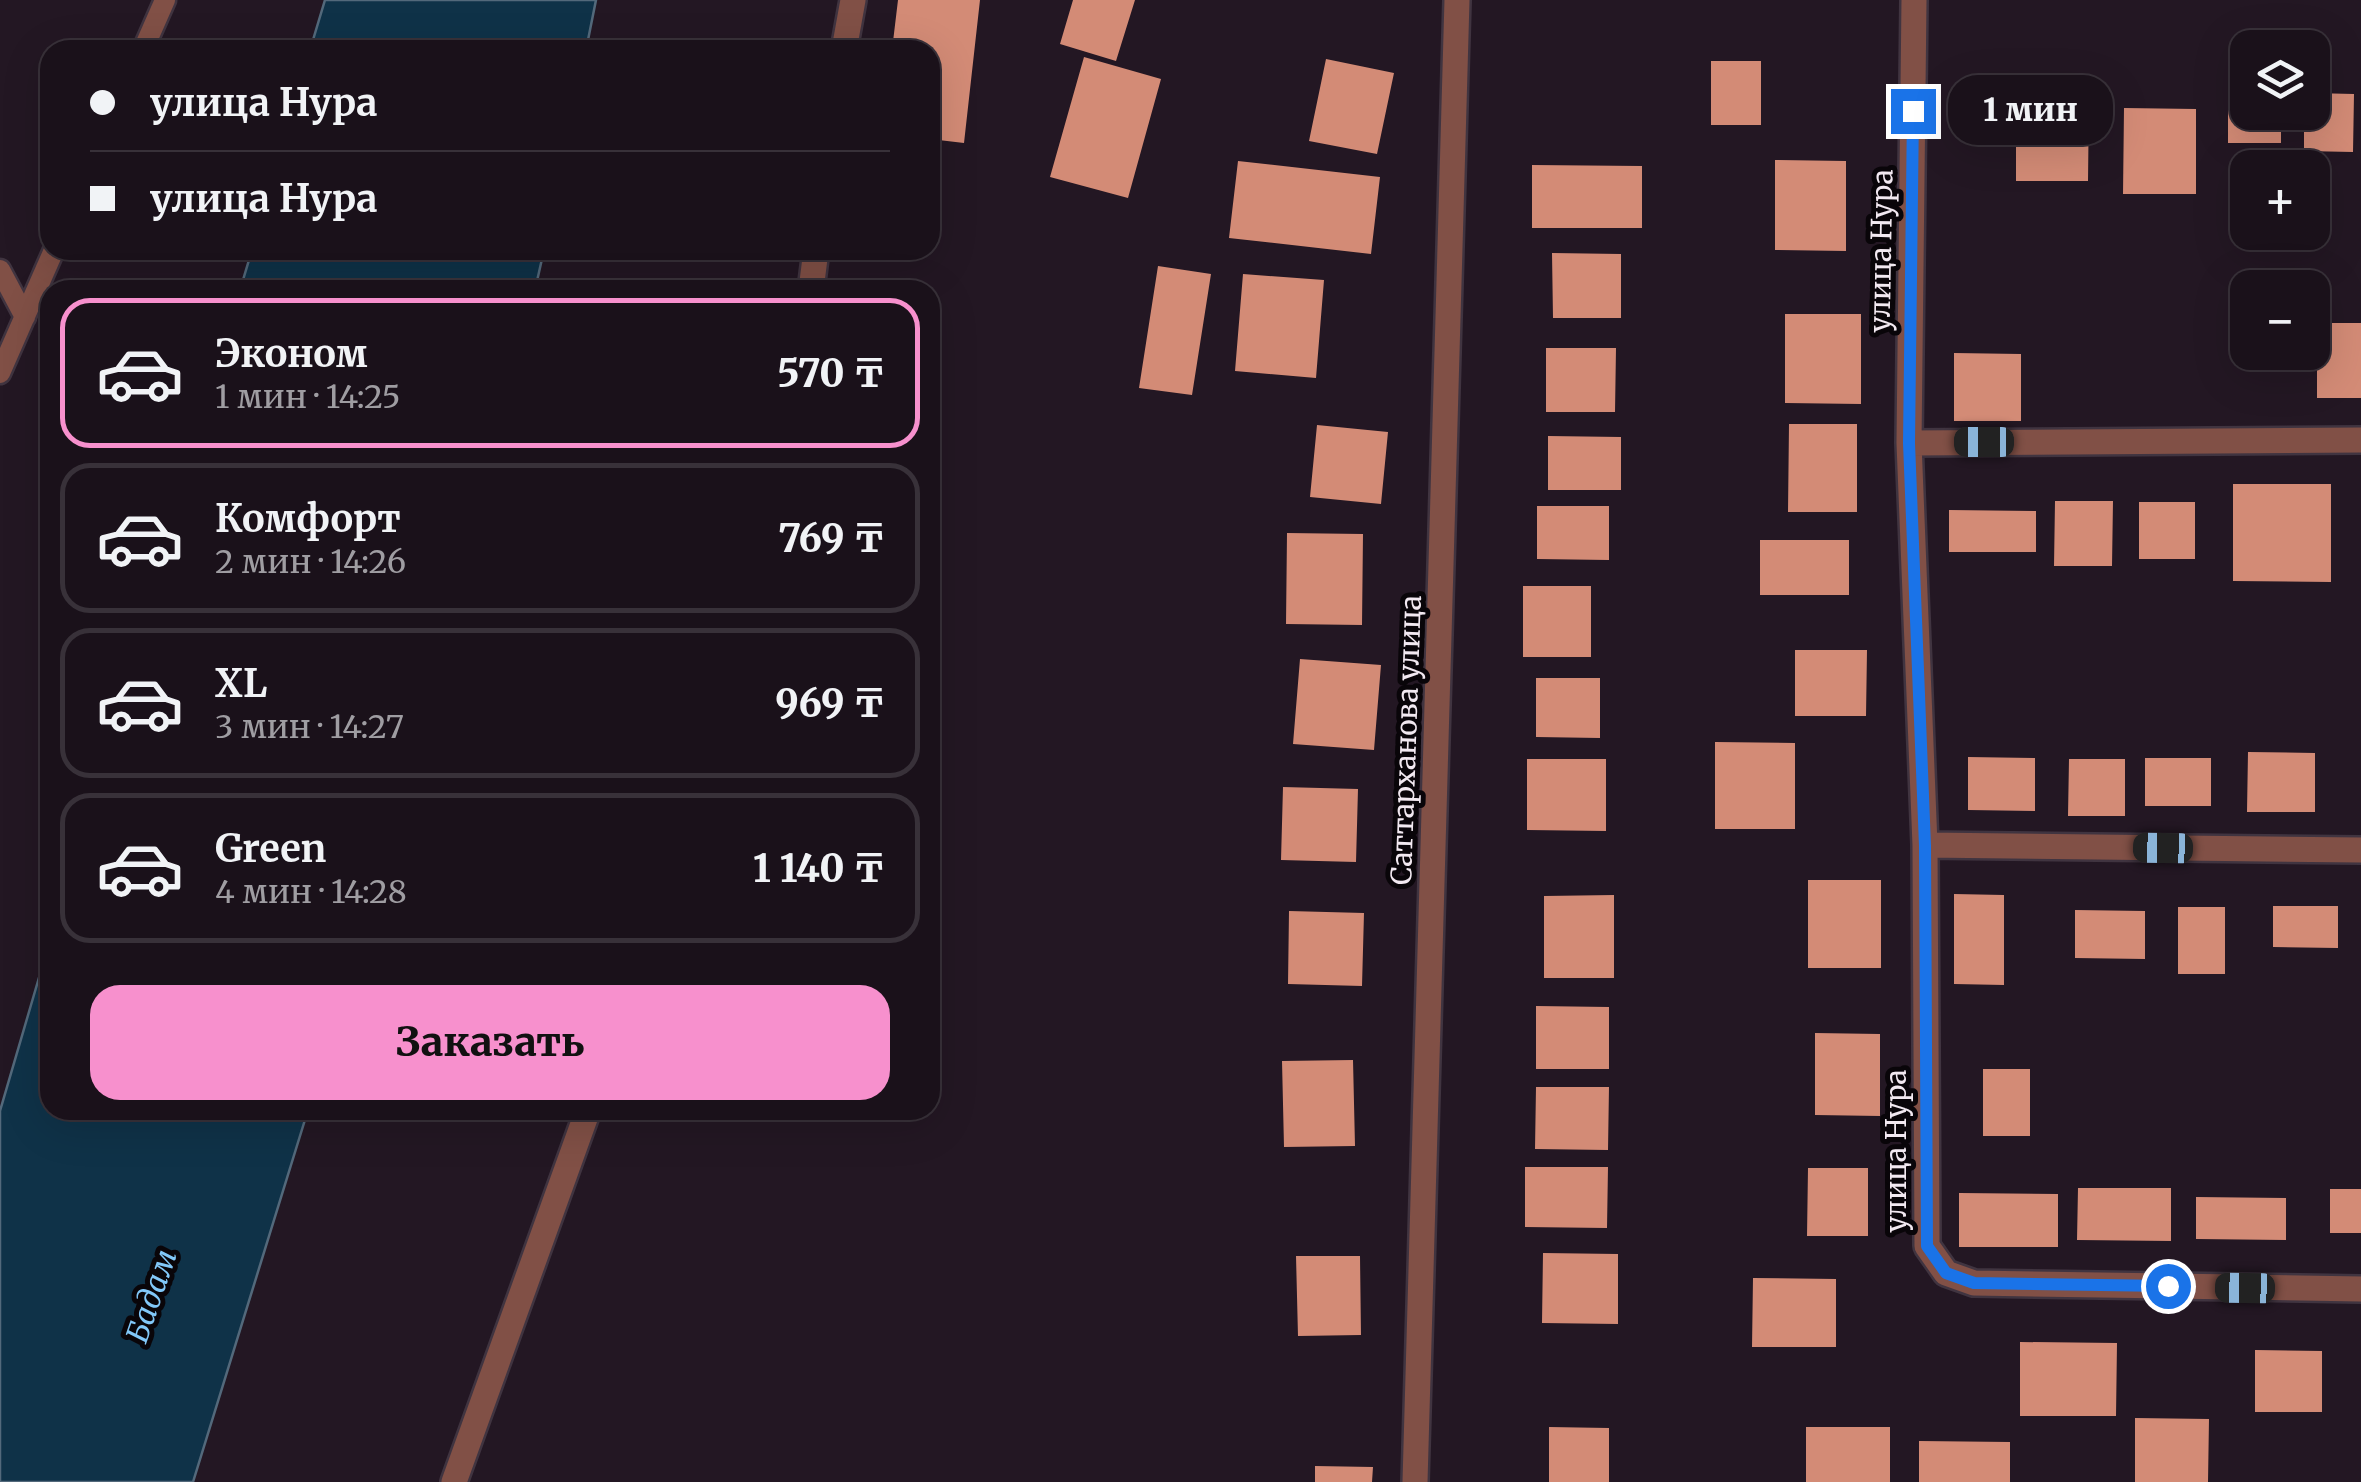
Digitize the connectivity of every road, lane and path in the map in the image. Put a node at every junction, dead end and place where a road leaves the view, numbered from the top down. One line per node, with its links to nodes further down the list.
1 (165, 0): 5 (lane)
2 (853, 0): 6 (street)
3 (1457, 0): 18 (street, Саттарханова улица)
4 (1914, 0): 12 (street, улица Нура)
5 (147, 40)
6 (846, 40)
7 (0, 270): 9 (lane)
8 (40, 282): 9 (lane)
9 (25, 317): 10 (lane)
10 (0, 374)
11 (2361, 440): 12 (street)
12 (1909, 443): 13 (street, улица Нура)
13 (1925, 846): 14 (street); 16 (street, улица Нура)
14 (2361, 850)
15 (584, 1120): 17 (street)
16 (2361, 1289)
17 (454, 1482)
18 (1415, 1482)

